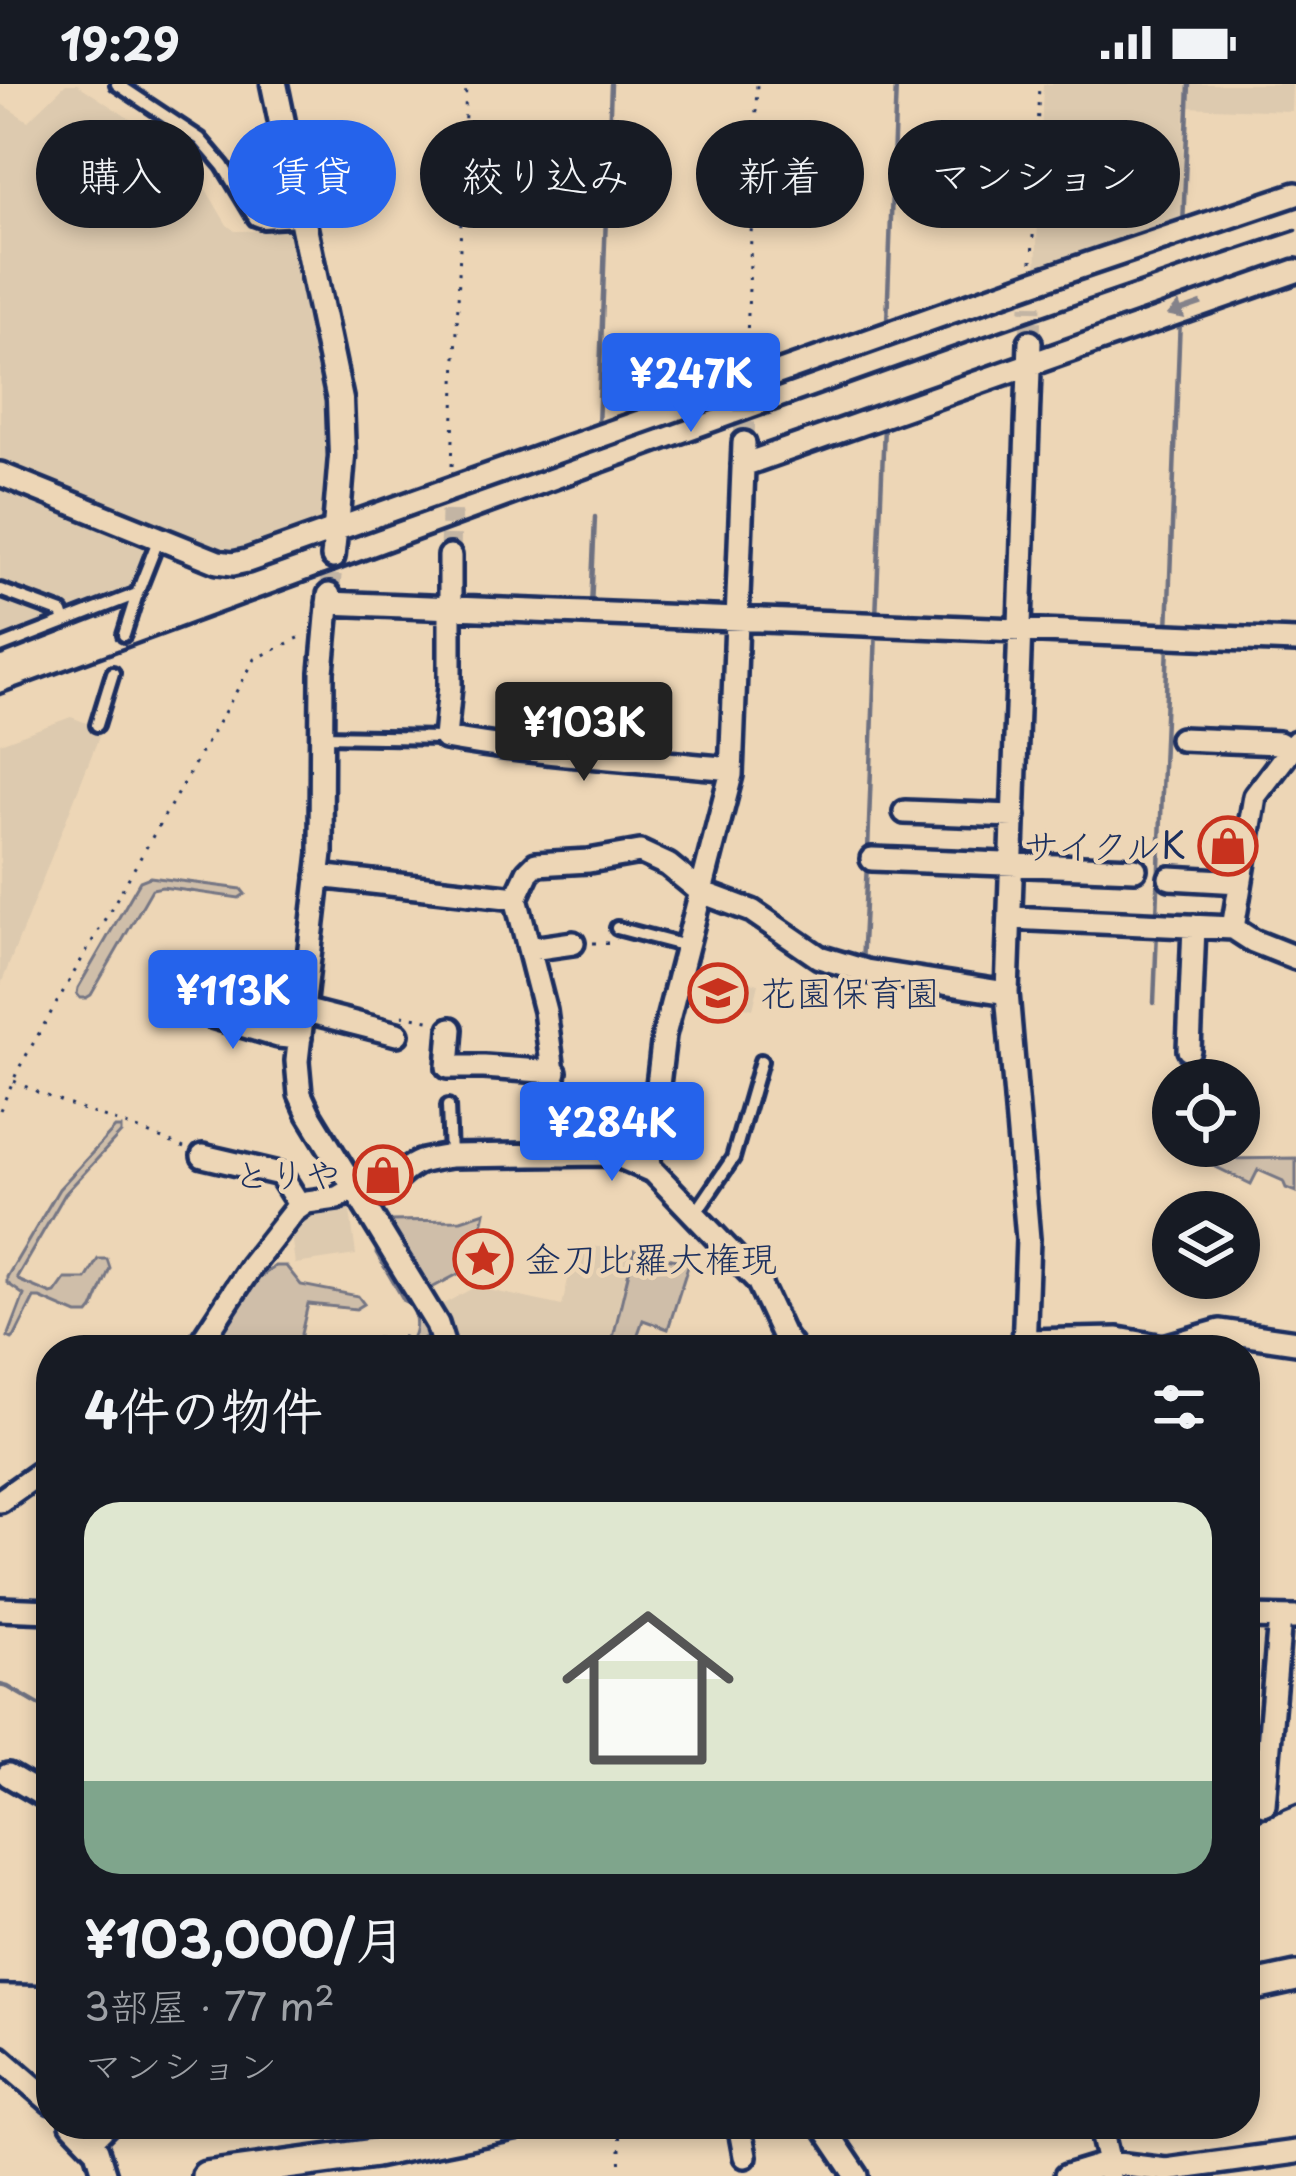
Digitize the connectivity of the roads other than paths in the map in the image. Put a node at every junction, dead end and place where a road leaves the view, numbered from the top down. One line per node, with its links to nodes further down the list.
1 (117, 84): 4 (lane)
2 (274, 84): 3 (street)
3 (282, 120)
4 (228, 177)
5 (1296, 194): 10 (street)
6 (305, 228): 10 (street)
7 (1296, 271): 8 (street, one-way to 8)
8 (1029, 352): 17 (street); 19 (street)
9 (0, 474): 11 (street)
10 (336, 528): 11 (street); 13 (street)
11 (159, 538): 15 (lane)
12 (450, 556): 16 (street)
13 (332, 557)
14 (0, 590): 18 (lane)
15 (136, 594): 18 (lane); 20 (lane)
16 (448, 607): 17 (street); 25 (street); 26 (street)
17 (737, 618): 19 (street); 29 (street)
18 (65, 622): 22 (lane)
19 (1021, 629): 21 (street); 31 (street)
20 (124, 634)
21 (1296, 641)
22 (0, 646)
23 (113, 674): 24 (lane)
24 (97, 724)
25 (321, 736): 26 (lane); 35 (street)
26 (445, 738): 29 (street)
27 (1181, 739): 28 (street)
28 (1293, 747): 37 (street)
29 (731, 769): 38 (street)
30 (905, 812): 31 (street)
31 (1014, 816): 33 (street)
32 (872, 859): 33 (street)
33 (1012, 864): 34 (street); 40 (street)
34 (1135, 869)
35 (318, 876): 39 (street); 50 (street)
36 (1170, 878): 37 (street)
37 (1240, 883): 43 (street)
38 (700, 892): 39 (street); 45 (street); 48 (street)
39 (516, 898): 46 (street)
40 (1010, 918): 41 (street); 48 (street)
41 (1194, 926): 43 (street); 54 (street)
42 (617, 928): 45 (lane)
43 (1233, 928): 47 (street)
44 (573, 943): 46 (street)
45 (686, 946): 61 (street)
46 (531, 949): 56 (street)
47 (1296, 958)
48 (1007, 992): 68 (street)
49 (178, 1006): 53 (street)
50 (303, 1010): 52 (street); 53 (street)
51 (451, 1029): 56 (street)
52 (397, 1034)
53 (300, 1038): 62 (street)
54 (1189, 1050)
55 (761, 1061): 64 (lane)
56 (555, 1072): 58 (street)
57 (448, 1106): 60 (lane)
58 (564, 1155): 60 (street); 61 (street)
59 (202, 1156): 63 (street)
60 (450, 1156): 62 (street)
61 (648, 1168): 64 (street)
62 (360, 1197): 63 (street); 66 (street)
63 (300, 1206): 65 (street)
64 (694, 1214): 67 (street)
65 (206, 1335)
66 (436, 1335)
67 (783, 1335)
68 (1024, 1335)
69 (1260, 1341): 70 (street)
70 (1296, 1342)
71 (36, 1476): 72 (street)
72 (0, 1501)
73 (0, 1610): 74 (street)
74 (36, 1611)
75 (1288, 1618): 78 (street)
76 (8, 1775): 77 (street)
77 (36, 1791)
78 (1264, 1804)
79 (1296, 1977): 80 (main road)
80 (1260, 1985)
81 (0, 2059): 82 (street)
82 (36, 2089)
83 (87, 2139): 89 (street)
84 (93, 2139): 89 (street)
85 (398, 2139): 92 (main road)
86 (742, 2139): 91 (street)
87 (831, 2139): 96 (street)
88 (1103, 2139): 93 (street)
89 (90, 2142): 94 (street)
90 (1296, 2152): 93 (street)
91 (745, 2156)
92 (368, 2165): 95 (main road)
93 (1109, 2170): 97 (street)
94 (105, 2176)
95 (206, 2176)
96 (857, 2176)
97 (1066, 2176)

